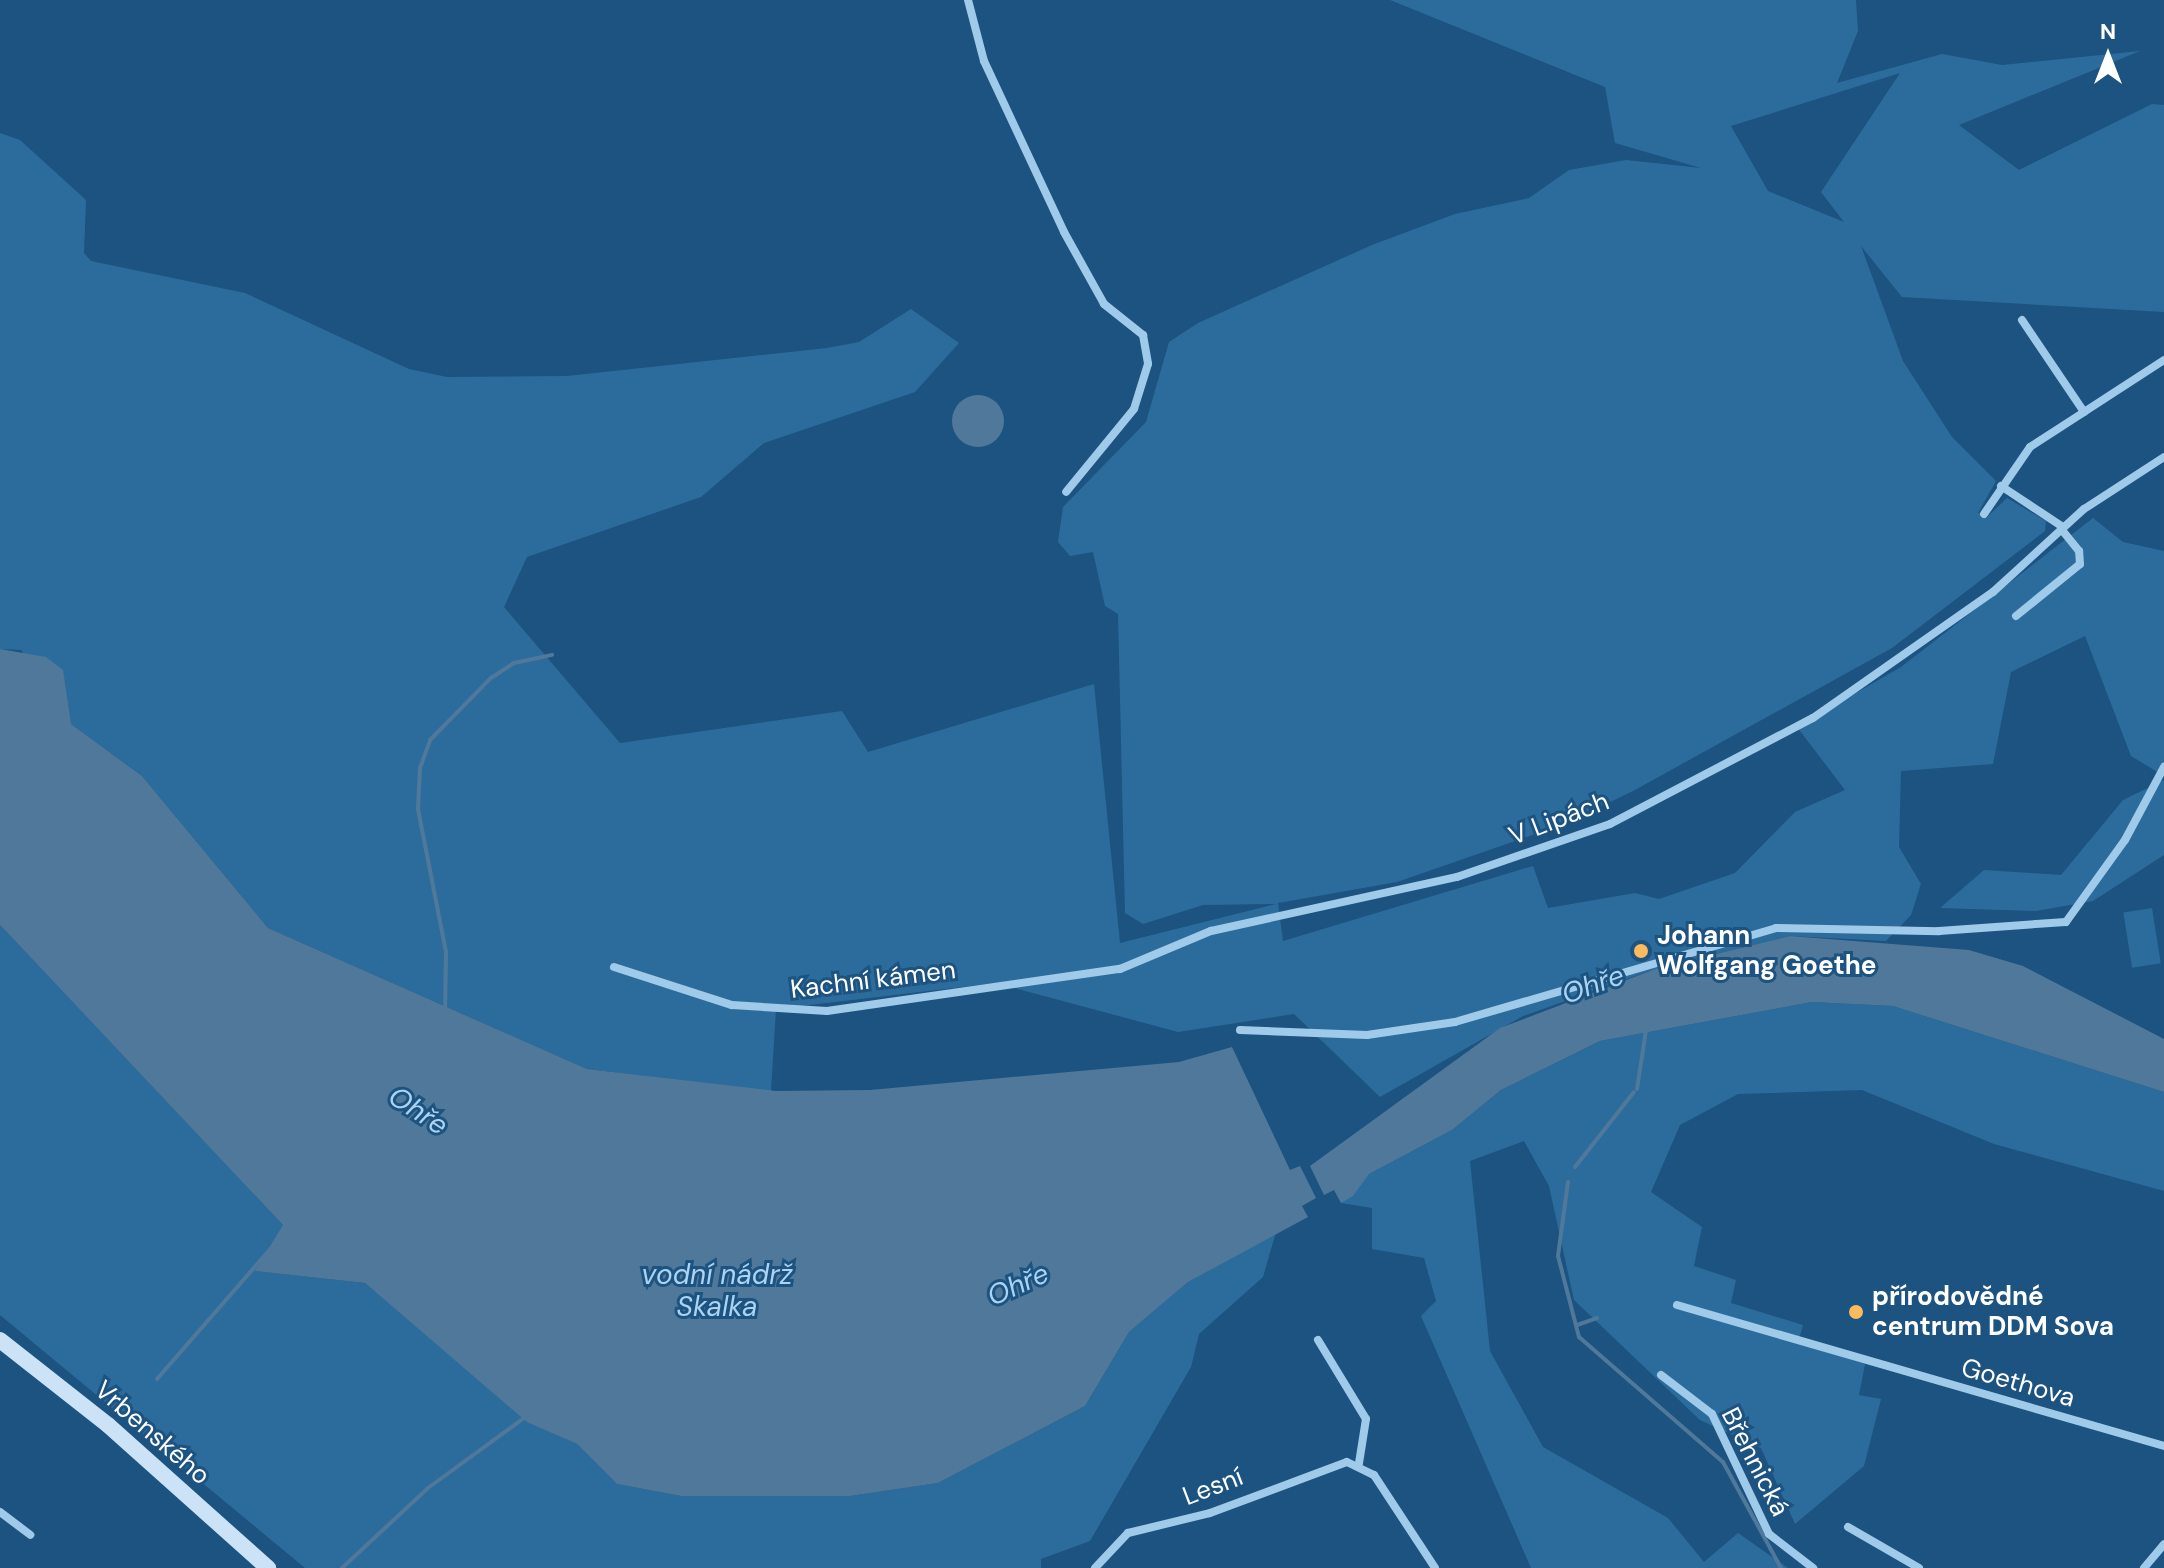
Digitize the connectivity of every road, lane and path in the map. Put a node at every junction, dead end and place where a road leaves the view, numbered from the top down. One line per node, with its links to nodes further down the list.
1 (968, 0): 7 (street)
2 (2022, 320): 4 (street)
3 (2164, 360): 4 (street)
4 (2084, 412): 6 (street)
5 (2164, 457): 9 (street, V Lipách)
6 (2001, 486): 8 (street); 9 (street)
7 (1066, 492)
8 (1984, 514)
9 (2062, 528): 10 (street); 13 (street, V Lipách)
10 (2016, 616)
11 (2164, 767): 14 (street)
12 (614, 967): 13 (street, Kachní kámen)
13 (1000, 986)
14 (1240, 1030)
15 (1677, 1305): 19 (street, Goethova)
16 (0, 1340): 25 (main road, Vrbenského)
17 (1318, 1340): 20 (street)
18 (1661, 1375): 28 (street, Břehnická)
19 (2164, 1446)
20 (1359, 1463): 26 (street, Lesní); 27 (street)
21 (0, 1512): 23 (street)
22 (1848, 1527): 29 (street)
23 (30, 1535)
24 (2164, 1544): 30 (street)
25 (268, 1568)
26 (1095, 1568)
27 (1435, 1568)
28 (1813, 1568)
29 (1919, 1568)
30 (2144, 1568)

